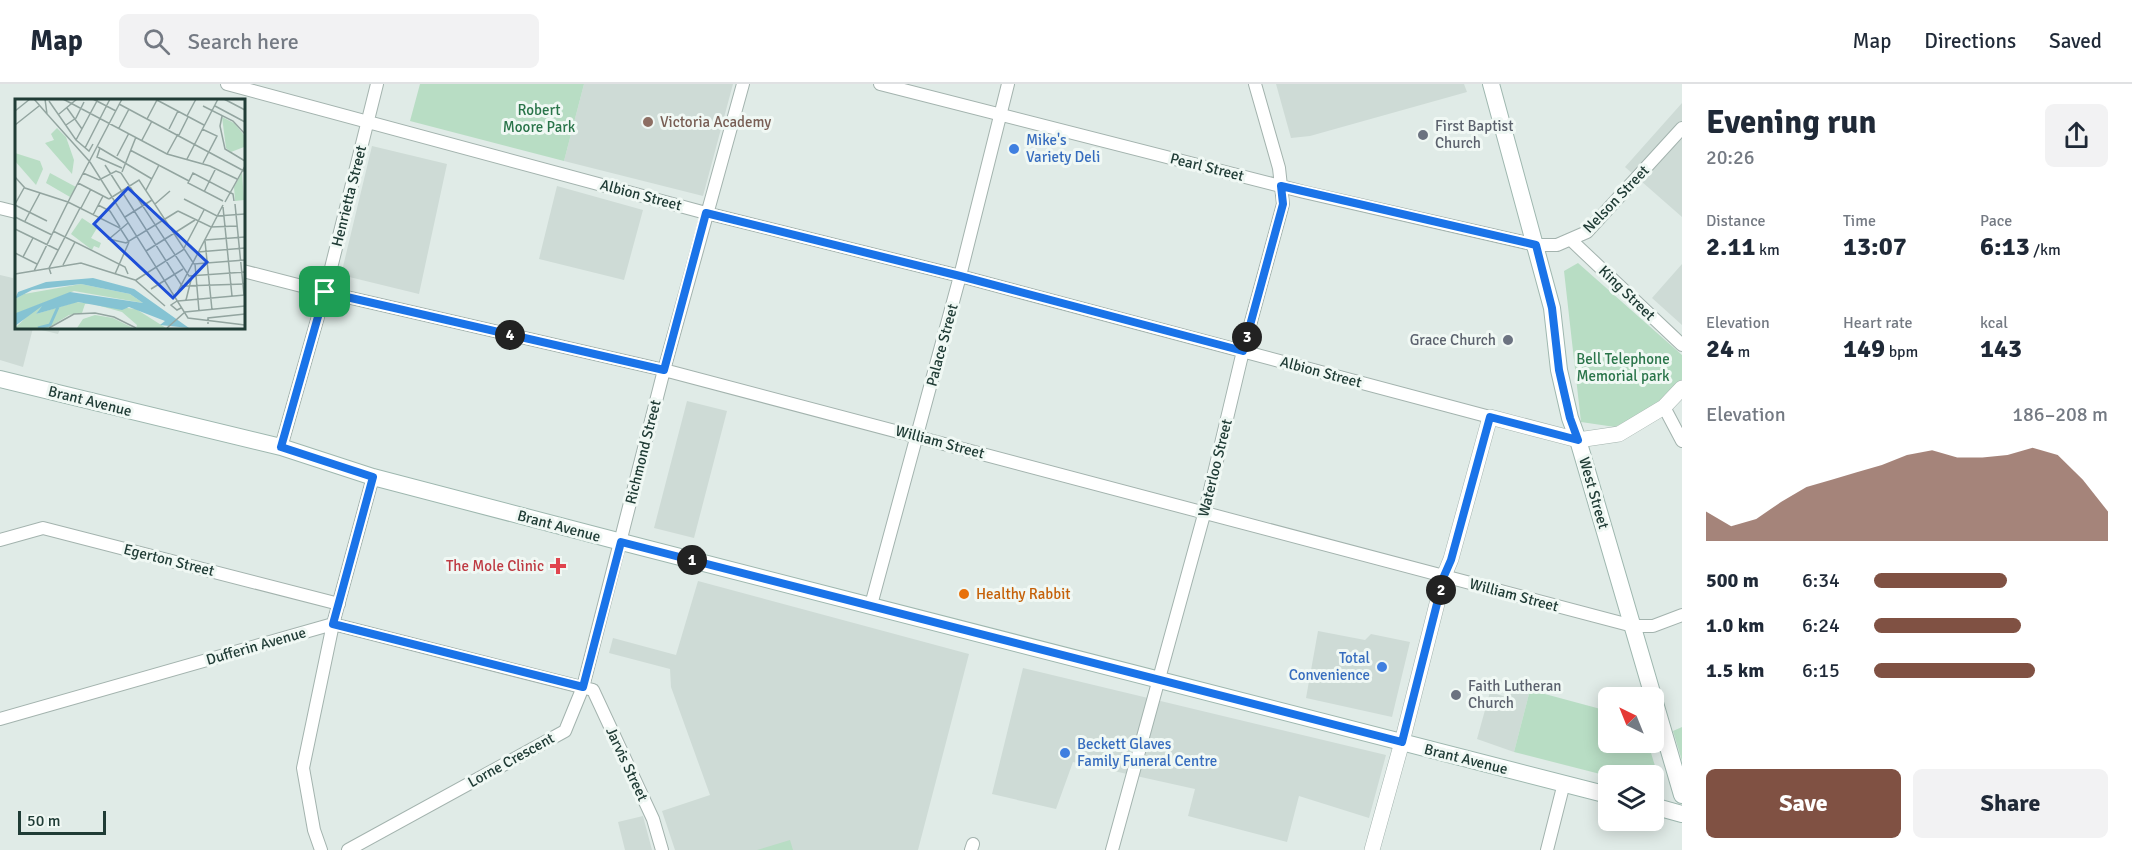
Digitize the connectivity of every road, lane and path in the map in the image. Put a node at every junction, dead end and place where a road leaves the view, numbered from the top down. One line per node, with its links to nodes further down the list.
1 (227, 84): 9 (street, Albion Street)
2 (377, 84): 9 (street, Henrietta Street)
3 (743, 84): 14 (street, Richmond Street)
4 (880, 84): 8 (street, Pearl Street)
5 (1008, 84): 8 (street, Palace Street)
6 (1255, 84): 11 (street, Waterloo Street)
7 (1491, 84): 16 (main road, West Street)
8 (1000, 115): 11 (street, Pearl Street); 18 (street, Palace Street)
9 (369, 121): 14 (street, Albion Street); 19 (street, Henrietta Street)
10 (1682, 128): 15 (street, Nelson Street)
11 (1281, 186): 16 (street, Pearl Street); 21 (street, Waterloo Street)
12 (0, 208): 13 (street)
13 (15, 212)
14 (706, 213): 18 (street, Albion Street); 22 (street, Richmond Street)
15 (1571, 240): 16 (street, Nelson Street); 20 (street, King Street)
16 (1536, 245): 28 (main road, West Street)
17 (244, 271): 19 (street, William Street)
18 (960, 276): 21 (street, Albion Street); 27 (street, Palace Street)
19 (325, 292): 22 (street, William Street); 30 (street, Henrietta Street)
20 (1682, 345)
21 (1243, 351): 26 (street, Albion Street); 32 (street, Waterloo Street)
22 (664, 370): 27 (street, William Street); 34 (street, Richmond Street)
23 (0, 379): 30 (main road, Brant Avenue)
24 (1682, 388): 25 (street)
25 (1664, 407): 28 (street); 29 (street)
26 (1490, 417): 28 (street, Albion Street); 35 (street)
27 (918, 436): 32 (street, William Street); 37 (street, Palace Street)
28 (1578, 440): 40 (main road, West Street)
29 (1682, 441)
30 (281, 447): 31 (main road, Brant Avenue)
31 (373, 477): 34 (main road, Brant Avenue); 36 (street)
32 (1205, 511): 35 (street, William Street); 41 (street, Waterloo Street)
33 (0, 540): 36 (street, Egerton Street)
34 (621, 542): 37 (main road, Brant Avenue); 42 (street, Lorne Crescent)
35 (1444, 576): 40 (street, William Street); 44 (street)
36 (339, 604): 39 (street)
37 (871, 605): 41 (main road, Brant Avenue)
38 (1682, 615): 40 (street)
39 (333, 624): 42 (street); 43 (street, Dufferin Avenue); 50 (street)
40 (1633, 626): 47 (main road, West Street)
41 (1159, 679): 44 (main road, Brant Avenue); 53 (street, Waterloo Street)
42 (583, 687): 51 (street, Lorne Crescent); 52 (street, Jarvis Street)
43 (0, 719)
44 (1402, 742): 45 (main road, Brant Avenue); 54 (street)
45 (1564, 783): 46 (main road, Brant Avenue); 55 (street)
46 (1598, 792)
47 (1682, 795)
48 (1664, 809): 49 (main road)
49 (1682, 814)
50 (321, 850)
51 (348, 850)
52 (662, 850)
53 (1112, 850)
54 (1371, 850)
55 (1547, 850)

